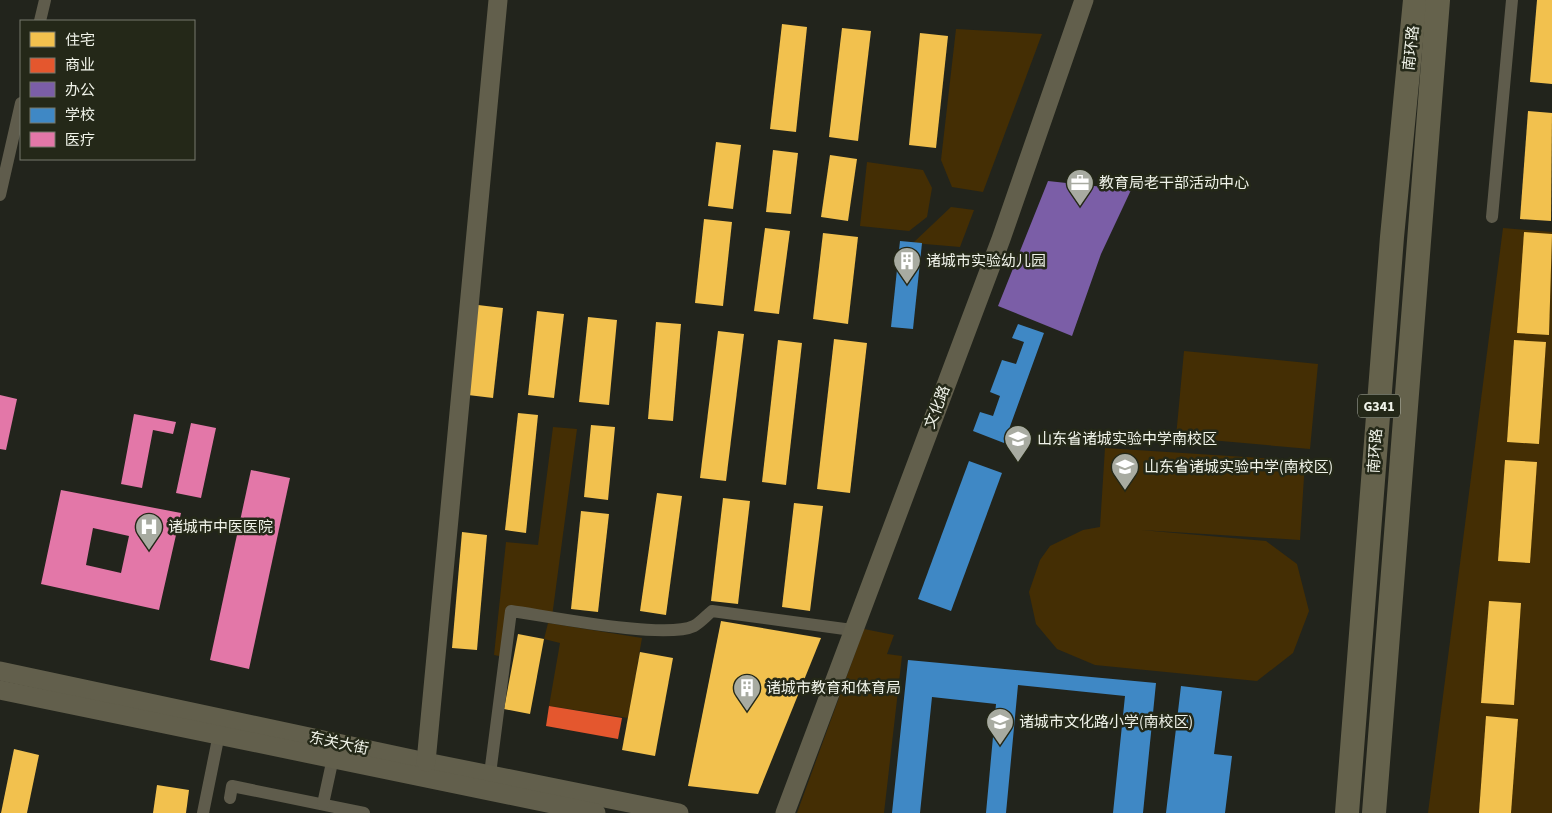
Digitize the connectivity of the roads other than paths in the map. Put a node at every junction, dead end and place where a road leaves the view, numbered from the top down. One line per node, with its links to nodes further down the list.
1 (45, 0): 7 (street)
2 (498, 0): 16 (street)
3 (1084, 0): 11 (street, 文化路)
4 (1415, 0): 25 (highway, 南环路 / G341)
5 (1438, 0): 26 (highway, 南环路 / G341)
6 (1512, 0): 10 (street)
7 (40, 20)
8 (20, 107): 9 (street)
9 (0, 194)
10 (1492, 217)
11 (852, 630): 17 (street); 24 (street, 文化路)
12 (0, 671): 16 (street, 东关大街)
13 (0, 690): 14 (street, 东关大街)
14 (218, 734): 15 (street, 东关大街); 20 (street)
15 (333, 758): 19 (street); 22 (street, 东关大街)
16 (426, 762): 17 (street, 东关大街)
17 (490, 774): 23 (street, 东关大街)
18 (230, 798): 19 (street)
19 (323, 804): 21 (street)
20 (204, 813)
21 (364, 813)
22 (596, 813)
23 (679, 813)
24 (785, 813)
25 (1347, 813)
26 (1374, 813)

